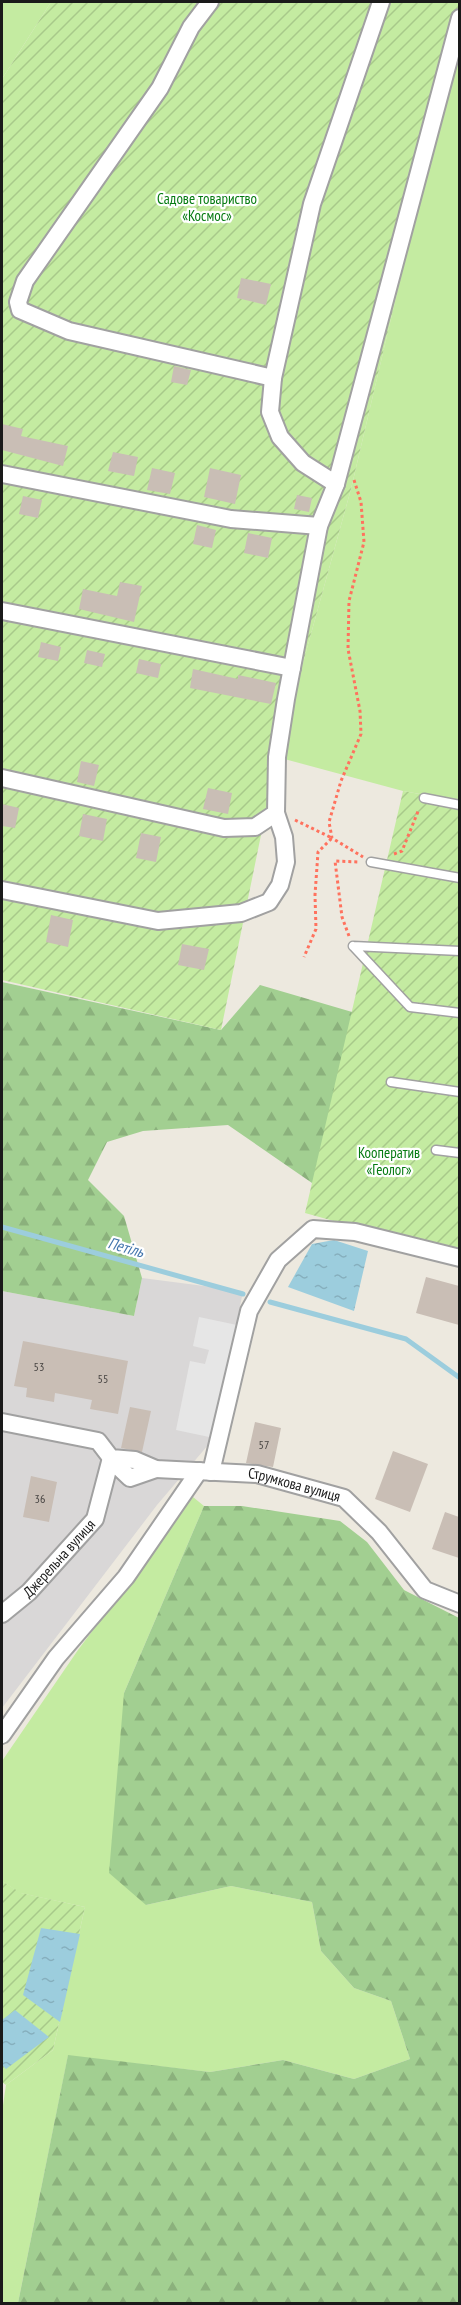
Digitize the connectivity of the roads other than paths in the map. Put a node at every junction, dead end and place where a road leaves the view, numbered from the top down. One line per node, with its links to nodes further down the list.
1 (210, 2): 4 (street)
2 (381, 2): 4 (street)
3 (459, 18): 6 (street)
4 (273, 378): 6 (street)
5 (2, 474): 7 (street)
6 (336, 484): 7 (street)
7 (318, 526): 9 (street)
8 (2, 611): 9 (street)
9 (292, 668): 13 (street)
10 (2, 778): 13 (street)
11 (424, 798): 12 (lane)
12 (459, 805)
13 (276, 813): 16 (street)
14 (371, 862): 15 (lane)
15 (459, 878)
16 (2, 890)
17 (459, 951): 18 (lane)
18 (459, 1013)
19 (392, 1082): 20 (lane)
20 (459, 1092)
21 (436, 1150): 22 (lane)
22 (459, 1153)
23 (459, 1257): 26 (street)
24 (2, 1422): 25 (street)
25 (111, 1459): 26 (street, Струмкова вулиця); 28 (street, Джерельна вулиця)
26 (205, 1472): 27 (street, Струмкова вулиця); 29 (street)
27 (459, 1604)
28 (2, 1614)
29 (2, 1736)

